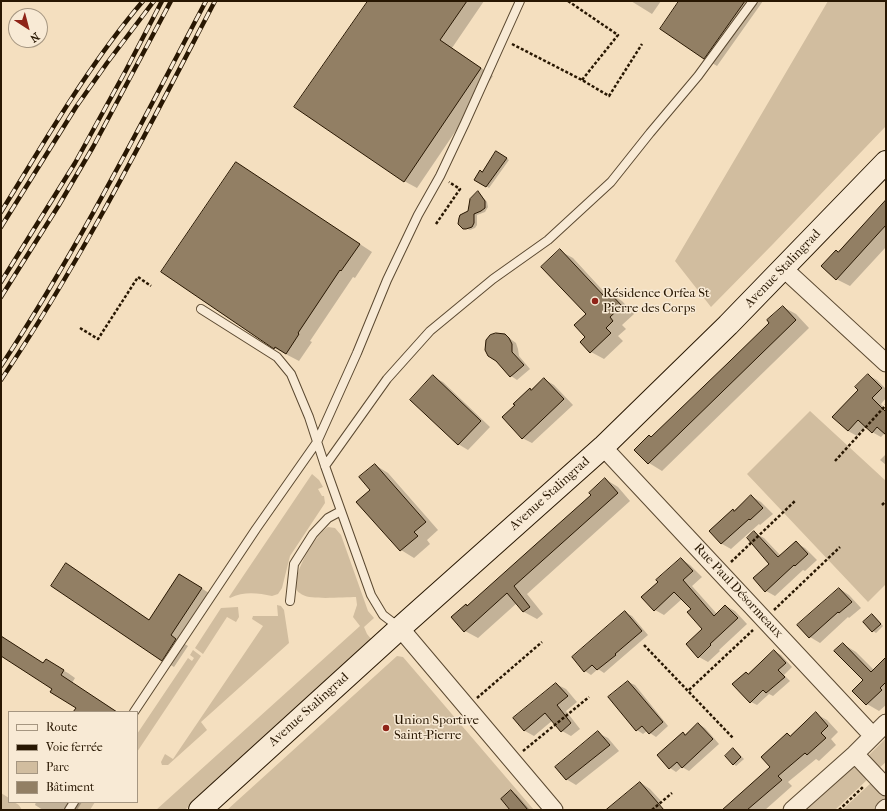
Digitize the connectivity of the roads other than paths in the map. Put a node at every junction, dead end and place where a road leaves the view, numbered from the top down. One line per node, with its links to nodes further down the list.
1 (520, 1): 7 (lane)
2 (753, 1): 9 (lane)
3 (886, 162): 4 (street, Avenue Stalingrad)
4 (783, 268): 6 (street); 8 (street, Avenue Stalingrad)
5 (201, 309): 7 (lane)
6 (886, 363)
7 (317, 442): 9 (lane); 13 (lane)
8 (603, 447): 12 (street, Avenue Stalingrad); 15 (street, Rue Paul Désormeaux)
9 (325, 466): 10 (lane)
10 (341, 511): 11 (lane); 12 (lane)
11 (290, 601)
12 (400, 628): 18 (street, Avenue Stalingrad); 19 (street)
13 (135, 711)
14 (886, 723): 15 (street)
15 (873, 736): 16 (street)
16 (855, 754): 17 (street); 20 (street)
17 (881, 781)
18 (200, 810)
19 (554, 810)
20 (792, 810)

